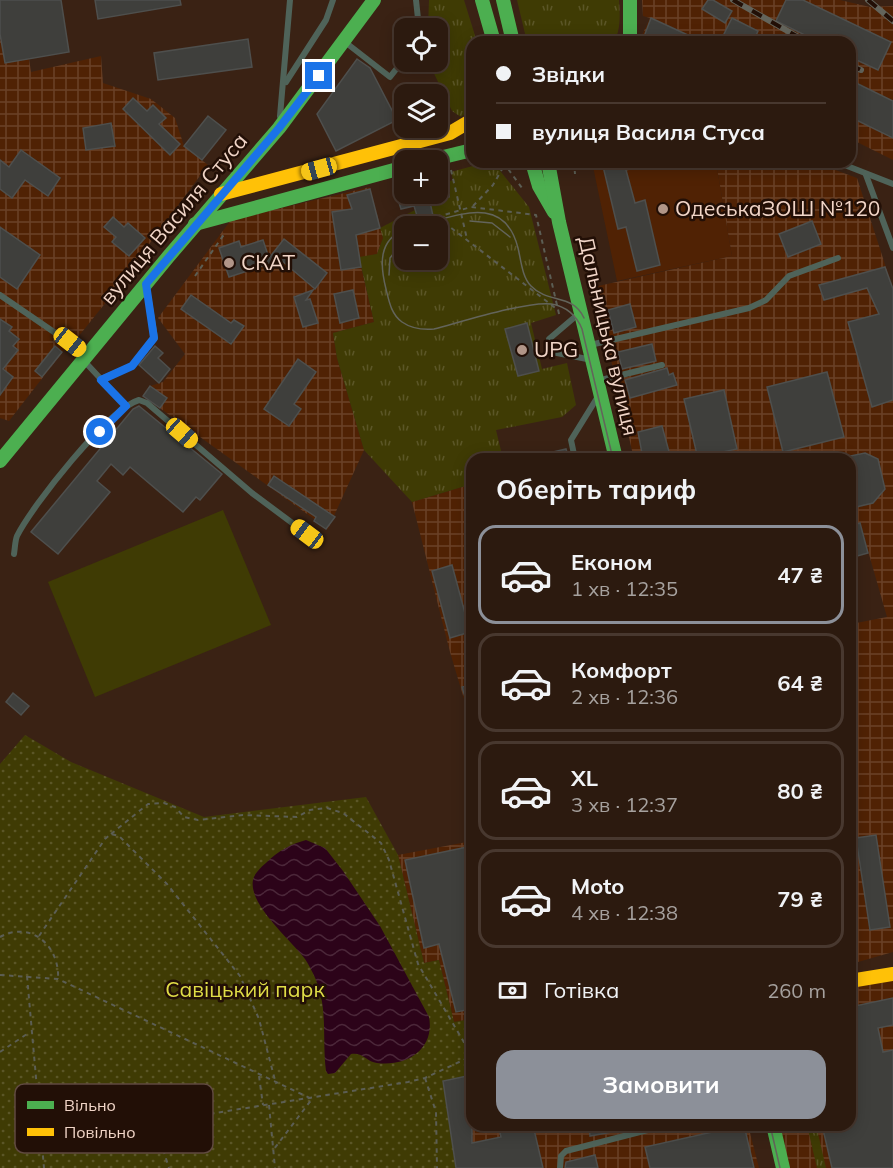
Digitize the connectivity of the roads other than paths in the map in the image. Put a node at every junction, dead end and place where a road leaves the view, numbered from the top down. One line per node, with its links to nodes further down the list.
1 (290, 0): 15 (lane)
2 (333, 0): 15 (lane)
3 (374, 0): 13 (main road, вулиця Василя Стуса)
4 (416, 0): 8 (lane)
5 (482, 0): 9 (main road)
6 (503, 0): 10 (main road)
7 (630, 7): 11 (main road); 12 (main road)
8 (418, 18)
9 (492, 36)
10 (512, 36)
11 (622, 36)
12 (630, 36)
13 (344, 42): 14 (lane); 17 (main road, вулиця Василя Стуса)
14 (394, 72)
15 (285, 84): 17 (lane)
16 (466, 124): 30 (main road)
17 (279, 128): 30 (main road, вулиця Василя Стуса)
18 (466, 151): 19 (main road)
19 (448, 156)
20 (516, 168): 29 (main road)
21 (534, 168): 29 (main road, Дальницька вулиця)
22 (550, 168): 27 (main road, Дальницька вулиця)
23 (557, 168): 27 (main road)
24 (849, 168): 26 (lane)
25 (394, 170): 32 (main road)
26 (866, 176): 28 (lane); 33 (lane)
27 (554, 180): 31 (main road, Дальницька вулиця)
28 (893, 184)
29 (539, 186): 31 (main road, Дальницька вулиця)
30 (221, 194): 32 (main road, вулиця Василя Стуса)
31 (559, 222): 37 (main road, Дальницька вулиця)
32 (195, 224): 35 (main road, вулиця Василя Стуса)
33 (893, 248)
34 (838, 258): 38 (lane)
35 (146, 284): 39 (main road, вулиця Василя Стуса); 42 (lane)
36 (0, 295): 39 (lane)
37 (581, 311): 38 (main road, Дальницька вулиця); 40 (lane)
38 (589, 345): 40 (main road, Дальницька вулиця)
39 (85, 357): 42 (lane); 47 (main road, вулиця Василя Стуса)
40 (592, 360): 43 (main road, Дальницька вулиця)
41 (662, 365): 43 (lane)
42 (101, 380): 44 (lane)
43 (599, 386): 45 (lane); 46 (main road, Дальницька вулиця)
44 (126, 406): 48 (lane); 49 (lane)
45 (574, 453)
46 (615, 453)
47 (0, 461)
48 (307, 534)
49 (14, 554)
50 (893, 974): 51 (main road)
51 (856, 980)
52 (644, 1131): 54 (lane)
53 (774, 1131): 55 (main road)
54 (560, 1168)
55 (783, 1168)

